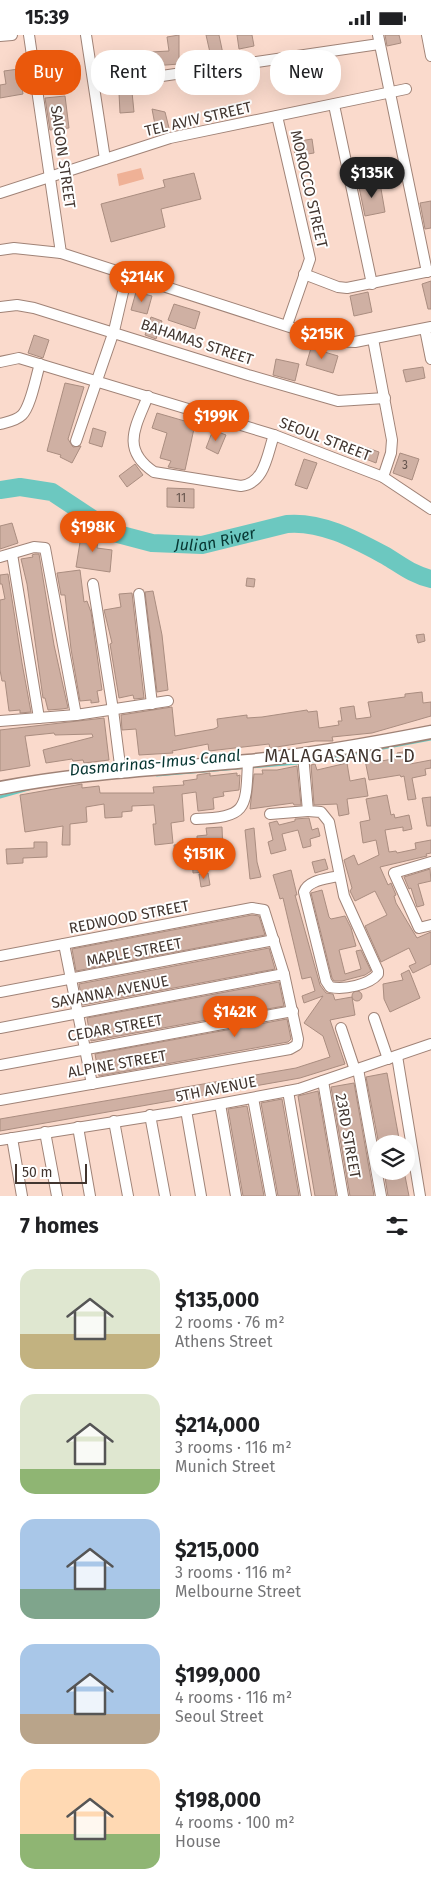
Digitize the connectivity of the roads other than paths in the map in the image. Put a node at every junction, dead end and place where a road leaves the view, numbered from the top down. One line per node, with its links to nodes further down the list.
1 (12, 35): 5 (street)
2 (29, 35): 16 (street, SAIGON STREET)
3 (86, 35): 8 (street)
4 (427, 35): 7 (street)
5 (0, 36)
6 (378, 39): 9 (street); 11 (street)
7 (431, 51)
8 (91, 68)
9 (165, 75)
10 (406, 89): 11 (street, TEL AVIV STREET)
11 (389, 92): 13 (street, TEL AVIV STREET); 20 (street)
12 (95, 95): 15 (street)
13 (334, 105): 14 (street, TEL AVIV STREET); 23 (street)
14 (278, 116): 15 (street, TEL AVIV STREET); 21 (street, MOROCCO STREET)
15 (105, 159): 16 (street, TEL AVIV STREET)
16 (51, 178): 17 (street, TEL AVIV STREET); 19 (street, SAIGON STREET)
17 (0, 193)
18 (0, 250): 19 (street)
19 (61, 253): 22 (street)
20 (429, 271): 23 (street)
21 (304, 274): 23 (street); 25 (street, MOROCCO STREET)
22 (127, 275): 25 (street); 27 (street)
23 (372, 283)
24 (0, 307): 27 (street, BAHAMAS STREET)
25 (286, 325): 28 (street)
26 (428, 328): 28 (street); 29 (street)
27 (114, 331): 32 (street); 34 (street, BAHAMAS STREET)
28 (373, 339): 34 (street)
29 (431, 359)
30 (0, 362): 31 (street, SEOUL STREET)
31 (40, 363): 32 (street, SEOUL STREET); 35 (street)
32 (97, 380): 33 (street, SEOUL STREET); 37 (street)
33 (148, 396): 36 (street, SEOUL STREET); 36 (street)
34 (385, 398): 38 (street)
35 (0, 424)
36 (274, 435): 38 (street, SEOUL STREET)
37 (76, 441)
38 (383, 477): 39 (street, SEOUL STREET)
39 (431, 509)
40 (12, 554): 41 (street); 47 (street); 49 (street)
41 (0, 557)
42 (93, 584): 46 (street)
43 (139, 593): 45 (street)
44 (168, 701): 45 (street)
45 (152, 704): 46 (street)
46 (113, 709): 47 (street); 54 (street)
47 (76, 715): 49 (street)
48 (0, 716): 50 (street)
49 (39, 718): 50 (street)
50 (0, 721)
51 (431, 731): 52 (main road)
52 (302, 755): 53 (main road); 56 (street)
53 (248, 761): 54 (main road); 58 (street)
54 (121, 773): 55 (main road)
55 (0, 788)
56 (308, 811): 57 (street); 60 (street)
57 (270, 814)
58 (196, 819)
59 (431, 862): 61 (street)
60 (338, 876): 60 (street)
61 (431, 925)
62 (274, 940): 63 (street, REDWOOD STREET); 65 (street); 66 (street, MAPLE STREET)
63 (64, 945): 64 (street, REDWOOD STREET); 66 (street)
64 (0, 956)
65 (284, 974): 68 (street); 69 (street, SAVANNA AVENUE)
66 (71, 979): 67 (street, MAPLE STREET); 69 (street)
67 (0, 992)
68 (294, 1011): 74 (street, CEDAR STREET); 79 (street, ALPINE STREET)
69 (78, 1014): 71 (street, SAVANNA AVENUE); 74 (street)
70 (374, 1018): 75 (street)
71 (0, 1028)
72 (340, 1028): 77 (street)
73 (431, 1044): 75 (street, 5TH AVENUE)
74 (85, 1049): 76 (street, CEDAR STREET); 79 (street)
75 (392, 1058): 77 (street, 5TH AVENUE); 102 (street)
76 (0, 1065)
77 (356, 1070): 78 (street, 5TH AVENUE); 101 (street)
78 (323, 1081): 80 (street, 5TH AVENUE); 100 (street, 23RD STREET)
79 (92, 1083): 82 (street, ALPINE STREET)
80 (288, 1091): 81 (street, 5TH AVENUE); 99 (street)
81 (253, 1097): 83 (street, 5TH AVENUE); 98 (street)
82 (0, 1100)
83 (220, 1104): 84 (street, 5TH AVENUE); 97 (street)
84 (186, 1110): 85 (street, 5TH AVENUE); 96 (street)
85 (150, 1115): 86 (street, 5TH AVENUE); 95 (street)
86 (114, 1121): 87 (street, 5TH AVENUE); 94 (street)
87 (78, 1127): 88 (street, 5TH AVENUE); 93 (street)
88 (45, 1132): 89 (street, 5TH AVENUE); 92 (street)
89 (12, 1138): 90 (street, 5TH AVENUE); 91 (street)
90 (0, 1140)
91 (22, 1196)
92 (57, 1196)
93 (90, 1196)
94 (128, 1196)
95 (165, 1196)
96 (201, 1196)
97 (236, 1196)
98 (271, 1196)
99 (306, 1196)
100 (343, 1196)
101 (381, 1196)
102 (420, 1196)

